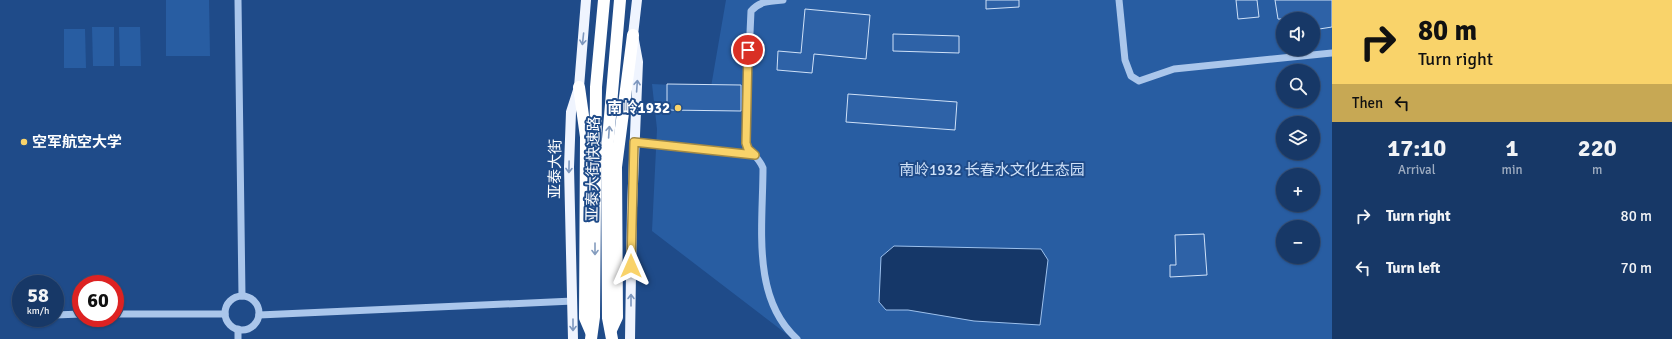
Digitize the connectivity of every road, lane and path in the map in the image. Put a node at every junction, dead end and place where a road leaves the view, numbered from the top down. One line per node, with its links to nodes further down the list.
1 (238, 0): 13 (lane)
2 (586, 0): 10 (main road, 亚泰大街, one-way to 10)
3 (604, 0): 20 (highway, 亚泰大街快速路, one-way to 20)
4 (620, 0): 19 (highway, 亚泰大街快速路, one-way to 4)
5 (637, 0): 8 (main road)
6 (783, 0): 12 (lane)
7 (1119, 0): 9 (lane)
8 (633, 35): 11 (main road, one-way to 8); 19 (highway)
9 (1332, 53)
10 (579, 87): 14 (main road, 亚泰大街, one-way to 14); 20 (highway)
11 (634, 142): 12 (lane); 23 (main road, one-way to 11)
12 (755, 155): 24 (lane)
13 (242, 296): 16 (lane); 17 (lane)
14 (572, 301): 17 (lane); 22 (main road, 亚泰大街, one-way to 22)
15 (124, 314): 16 (lane)
16 (226, 314): 18 (lane)
17 (259, 315): 18 (lane)
18 (238, 329): 21 (lane)
19 (612, 335)
20 (591, 336)
21 (238, 339)
22 (573, 339)
23 (630, 339)
24 (797, 339)

